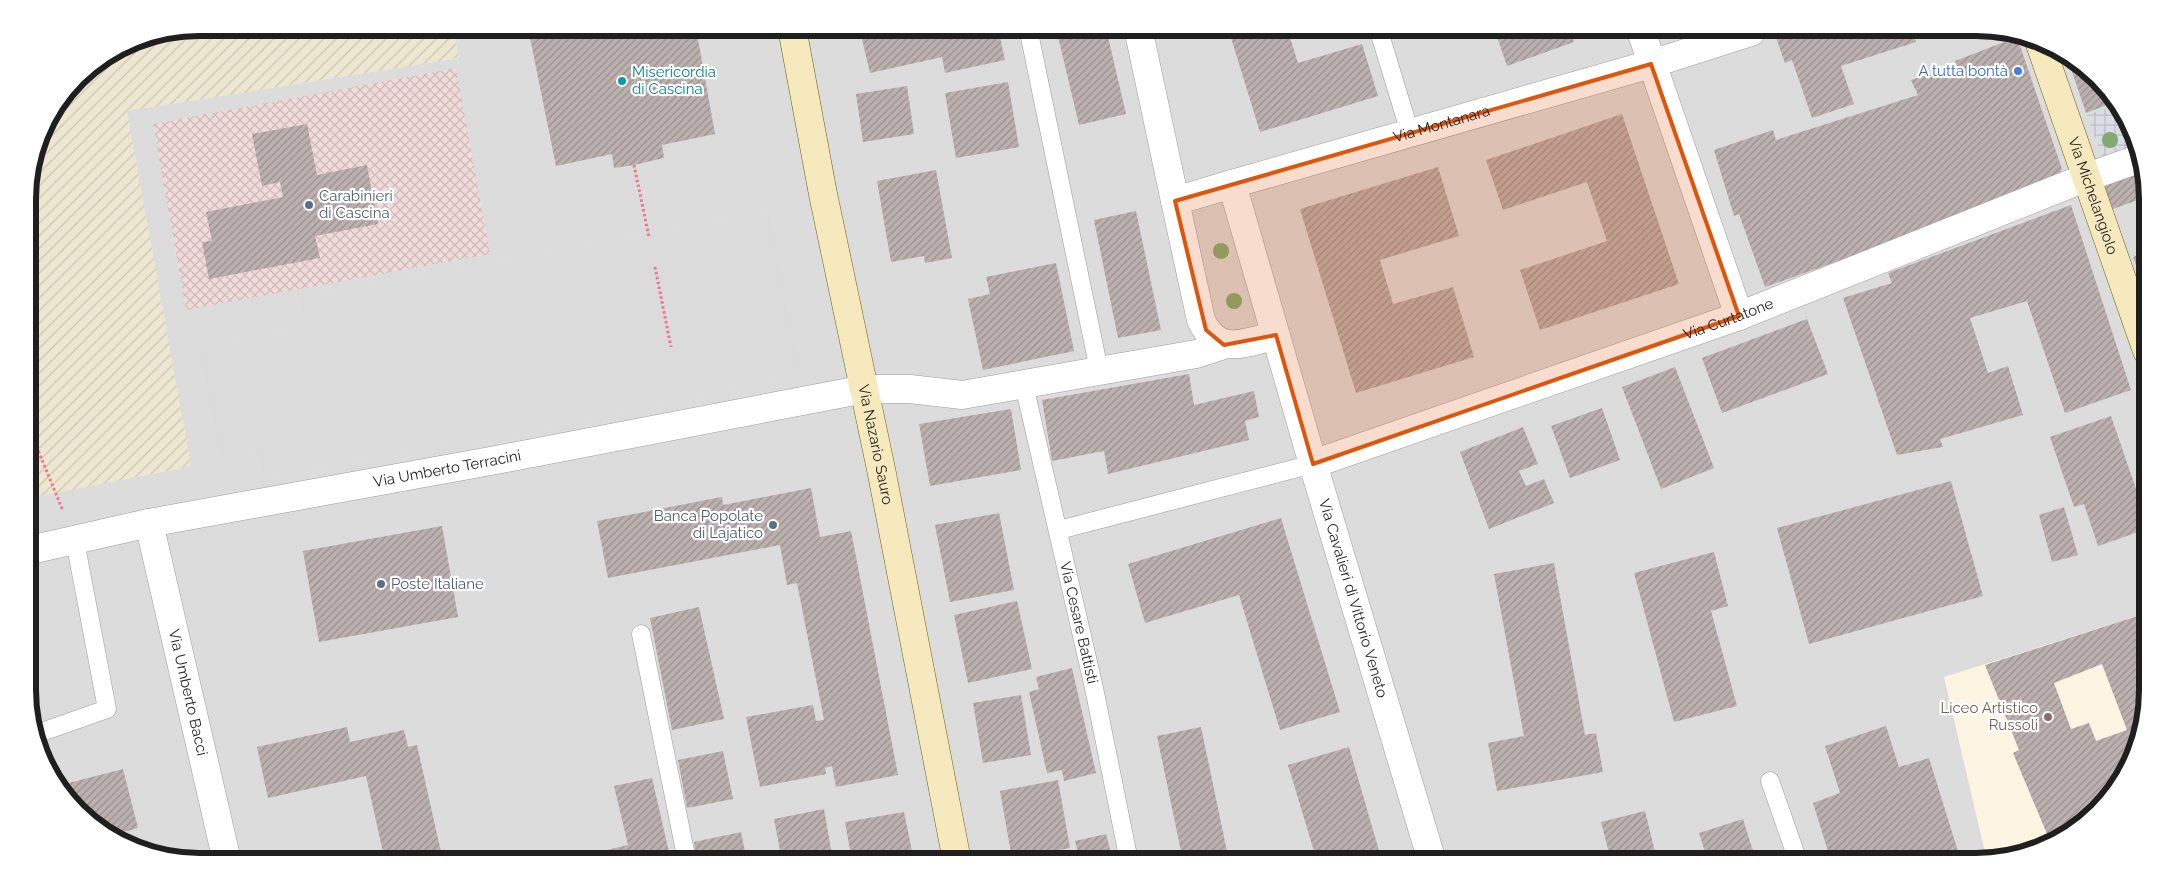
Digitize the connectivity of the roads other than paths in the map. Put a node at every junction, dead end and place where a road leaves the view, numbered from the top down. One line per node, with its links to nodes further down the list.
1 (793, 36): 20 (main road, Via Nazario Sauro)
2 (1030, 36): 18 (lane)
3 (1140, 36): 13 (street)
4 (1380, 36): 9 (lane)
5 (1642, 36): 8 (street)
6 (1738, 36): 8 (street, Via Montanara)
7 (2042, 51): 11 (main road, Via Michelangiolo)
8 (1651, 64): 9 (street, Via Montanara); 14 (street)
9 (1410, 133): 12 (street, Via Montanara)
10 (2134, 161): 11 (street, Via Curtatone)
11 (2085, 178): 14 (street, Via Curtatone); 15 (main road, Via Michelangiolo)
12 (1232, 184): 13 (street); 16 (street, Via Cavalieri di Vittorio Veneto)
13 (1175, 201): 17 (street)
14 (1739, 316): 21 (street, Via Curtatone)
15 (2139, 331)
16 (1276, 335): 17 (street); 21 (street, Via Cavalieri di Vittorio Veneto)
17 (1224, 345): 18 (street)
18 (1099, 370): 19 (street)
19 (1024, 385): 20 (street); 23 (lane, Via Cesare Battisti)
20 (865, 388): 22 (street, Via Umberto Terracini); 34 (main road, Via Nazario Sauro)
21 (1312, 464): 23 (lane); 30 (street, Via Cavalieri di Vittorio Veneto)
22 (149, 523): 24 (street, Via Umberto Terracini); 32 (street, Via Umberto Bacci)
23 (1059, 530): 29 (lane, Via Cesare Battisti)
24 (75, 541): 25 (street, Via Umberto Terracini); 27 (lane)
25 (36, 549)
26 (641, 634): 33 (lane)
27 (42, 732)
28 (1770, 781): 31 (lane)
29 (1127, 852)
30 (1429, 852)
31 (1795, 852)
32 (225, 853)
33 (685, 853)
34 (956, 853)

